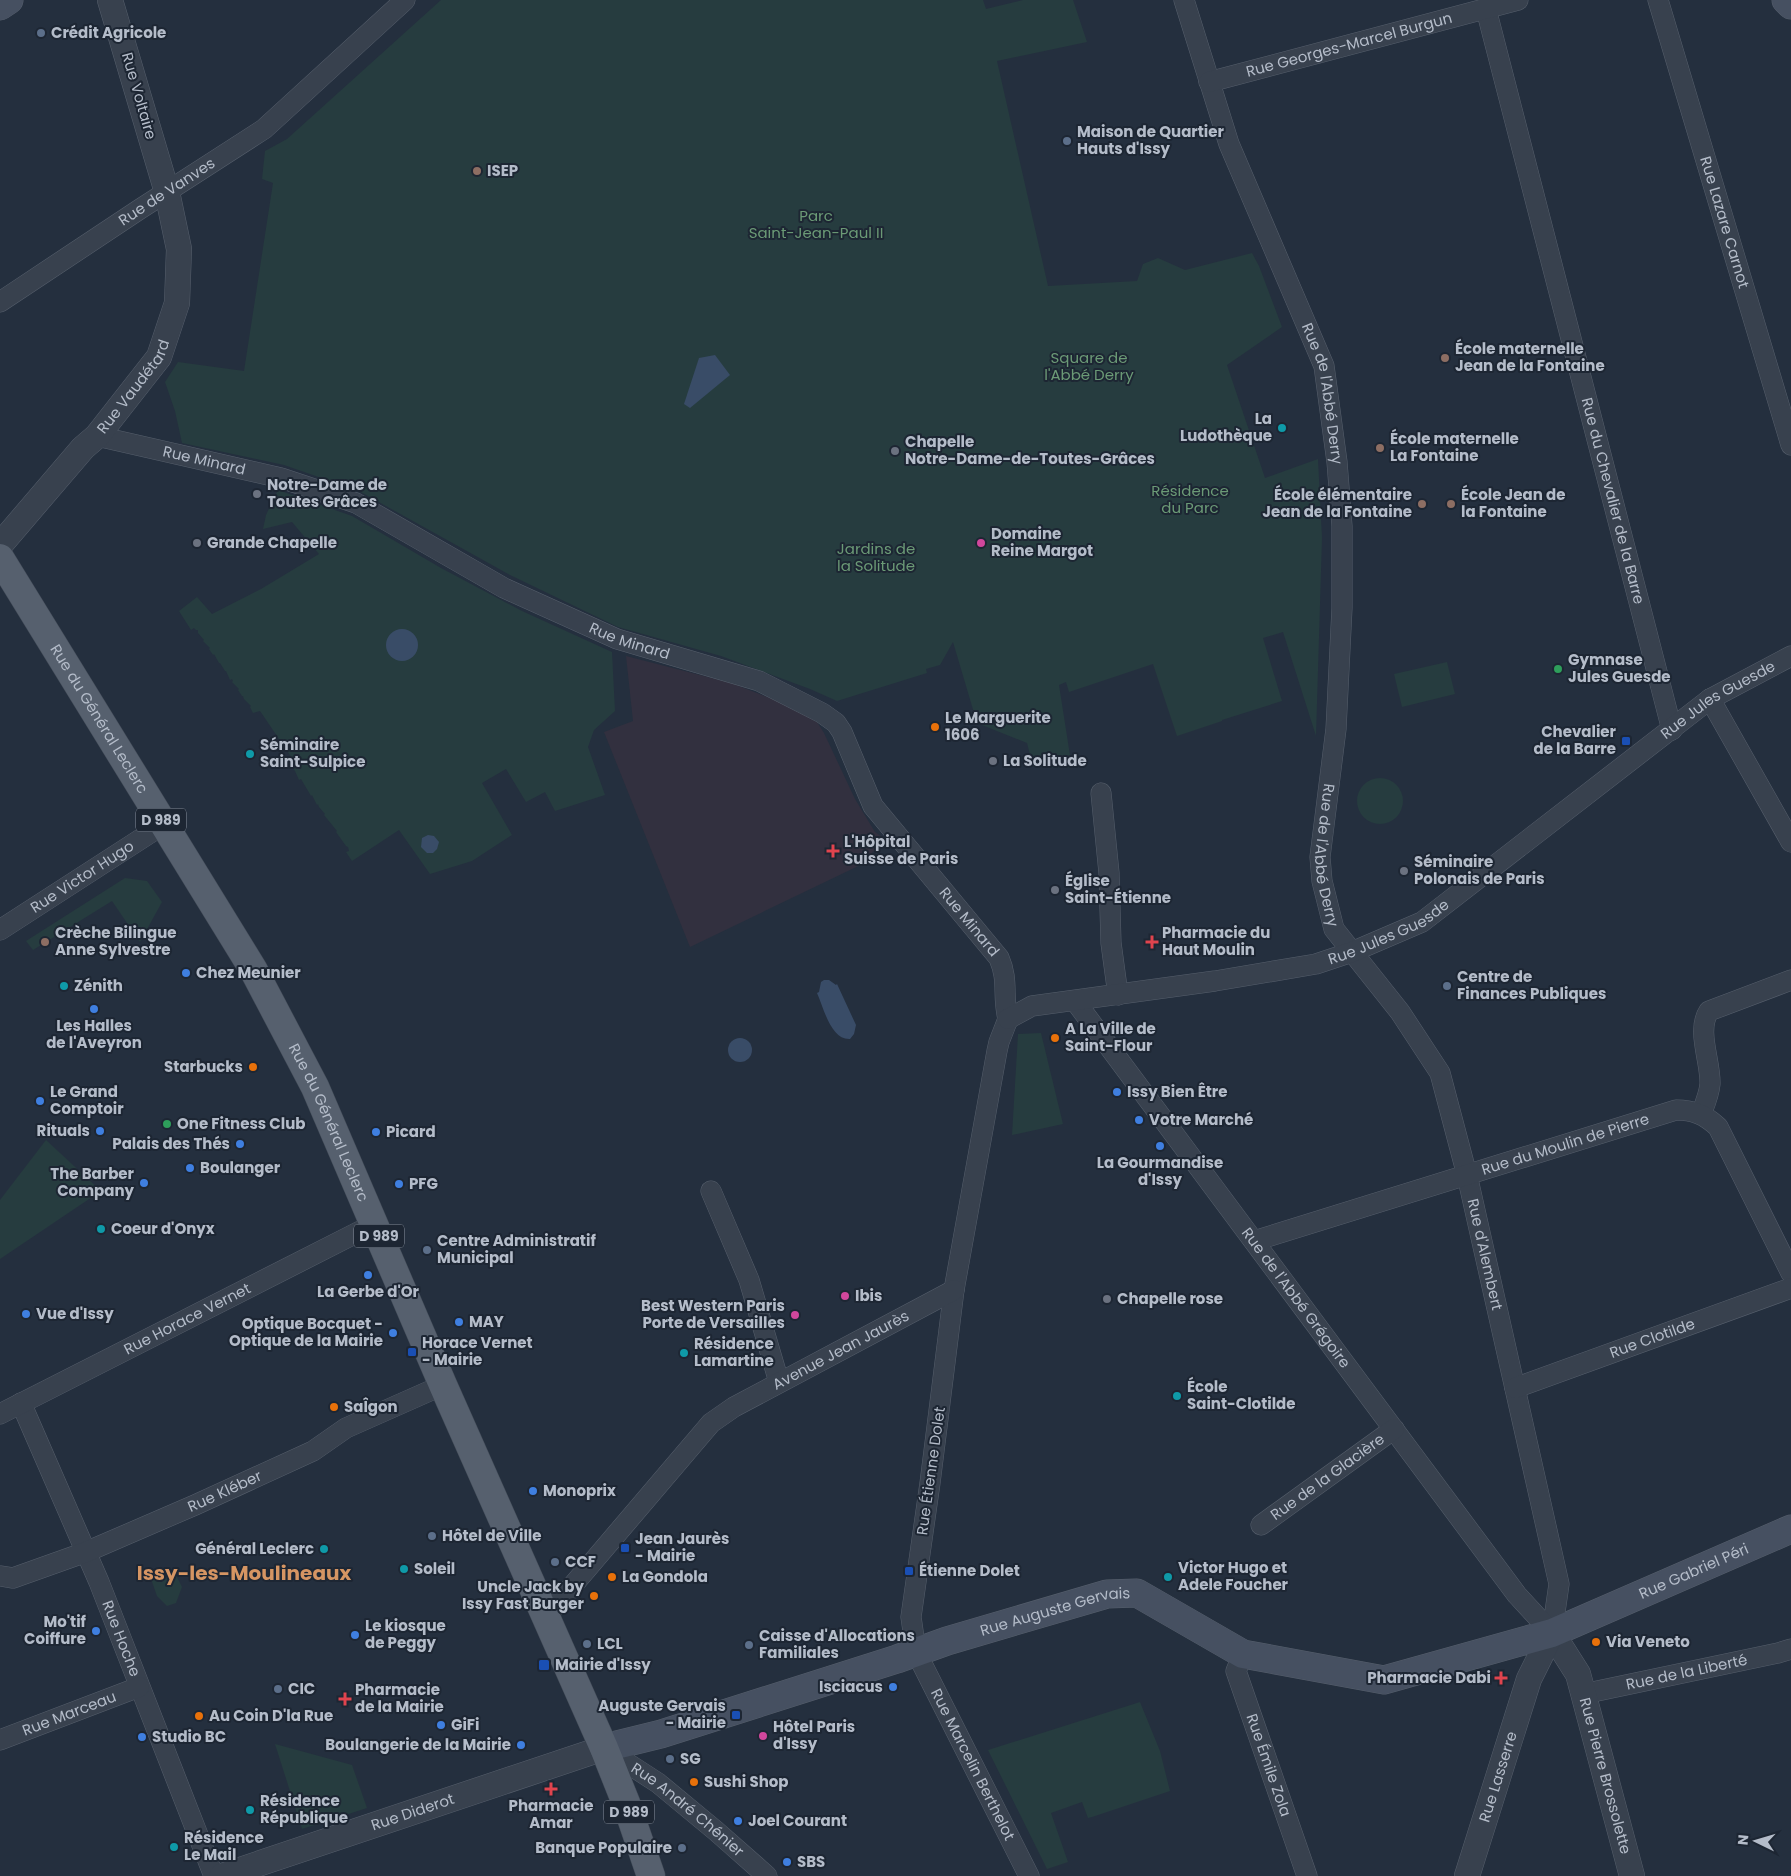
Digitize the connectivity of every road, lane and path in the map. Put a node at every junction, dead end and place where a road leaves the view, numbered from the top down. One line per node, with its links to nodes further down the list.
1 (8, 0): 9 (main road)
2 (110, 0): 12 (street, Rue Voltaire)
3 (405, 0): 12 (street, Rue de Vanves)
4 (1184, 0): 11 (street, Rue de l'Abbé Derry)
5 (1518, 0): 10 (street, Rue Georges-Marcel Burgun)
6 (1658, 0): 15 (street, Rue Lazare Carnot)
7 (1786, 0): 8 (main road)
8 (1791, 5)
9 (0, 6)
10 (1486, 9): 11 (street, Rue Georges-Marcel Burgun); 20 (street, Rue du Chevalier de la Barre)
11 (1209, 82): 25 (street, Rue de l'Abbé Derry)
12 (167, 192): 13 (street, Rue de Vanves); 14 (street, Rue Vaudétard)
13 (0, 302)
14 (97, 436): 16 (street, Rue Vaudétard); 29 (street, Rue Minard)
15 (1791, 445)
16 (0, 545)
17 (0, 558): 22 (main road, Rue du Général Leclerc / D 989)
18 (1791, 656): 19 (street, Rue Jules Guesde)
19 (1710, 699): 20 (street, Rue Jules Guesde); 23 (street)
20 (1672, 730): 25 (street, Rue Jules Guesde)
21 (1100, 794): 27 (street)
22 (164, 824): 24 (street, Rue Victor Hugo); 33 (main road, Rue du Général Leclerc / D 989)
23 (1791, 842)
24 (0, 930)
25 (1352, 952): 27 (street, Rue Jules Guesde); 31 (street, Rue d'Alembert)
26 (1791, 980): 30 (street)
27 (1118, 995): 28 (street, Rue Jules Guesde)
28 (1076, 1001): 29 (street, Rue Jules Guesde); 34 (street, Rue de l'Abbé Grégoire)
29 (1008, 1018): 37 (street)
30 (1701, 1114): 31 (street, Rue du Moulin de Pierre); 35 (street)
31 (1468, 1175): 34 (street, Rue du Moulin de Pierre); 40 (street, Rue d'Alembert)
32 (711, 1191): 38 (street)
33 (374, 1224): 39 (main road, Rue du Général Leclerc / D 989); 41 (street, Rue Horace Vernet)
34 (1254, 1241): 43 (street, Rue de l'Abbé Grégoire)
35 (1791, 1273)
36 (1791, 1288): 40 (street, Rue Clotilde)
37 (954, 1290): 38 (street, Avenue Jean Jaurès); 51 (street, Rue Étienne Dolet)
38 (779, 1382): 48 (street, Avenue Jean Jaurès)
39 (443, 1384): 46 (street, Rue Kléber); 48 (main road, Rue du Général Leclerc / D 989)
40 (1515, 1388): 49 (street, Rue d'Alembert)
41 (21, 1404): 42 (street, Rue Horace Vernet); 46 (street, Rue Hoche)
42 (0, 1414)
43 (1394, 1429): 44 (street, Rue de la Glacière); 49 (street, Rue de l'Abbé Grégoire)
44 (1261, 1525)
45 (1791, 1529): 49 (main road, Rue Gabriel Péri)
46 (86, 1552): 47 (street, Rue Kléber); 54 (street, Rue Hoche)
47 (0, 1576)
48 (546, 1618): 56 (main road, Rue du Général Leclerc / D 989)
49 (1552, 1633): 52 (main road, Rue Auguste Gervais); 53 (street, Rue Pierre Brossolette); 63 (street, Rue Lasserre)
50 (1791, 1648): 53 (street, Rue de la Liberté)
51 (916, 1652): 52 (main road, Rue Auguste Gervais); 56 (main road, Rue Auguste Gervais); 61 (street, Rue Marcelin Berthelot)
52 (1243, 1654): 62 (street, Rue Émile Zola)
53 (1581, 1684): 64 (street, Rue Pierre Brossolette)
54 (139, 1687): 55 (street, Rue Marceau); 57 (street, Rue Hoche)
55 (0, 1740)
56 (604, 1748): 58 (street, Rue Diderot); 59 (main road, D 989); 60 (street, Rue André Chénier)
57 (214, 1876)
58 (222, 1876)
59 (652, 1876)
60 (767, 1876)
61 (1029, 1876)
62 (1307, 1876)
63 (1467, 1876)
64 (1632, 1876)

